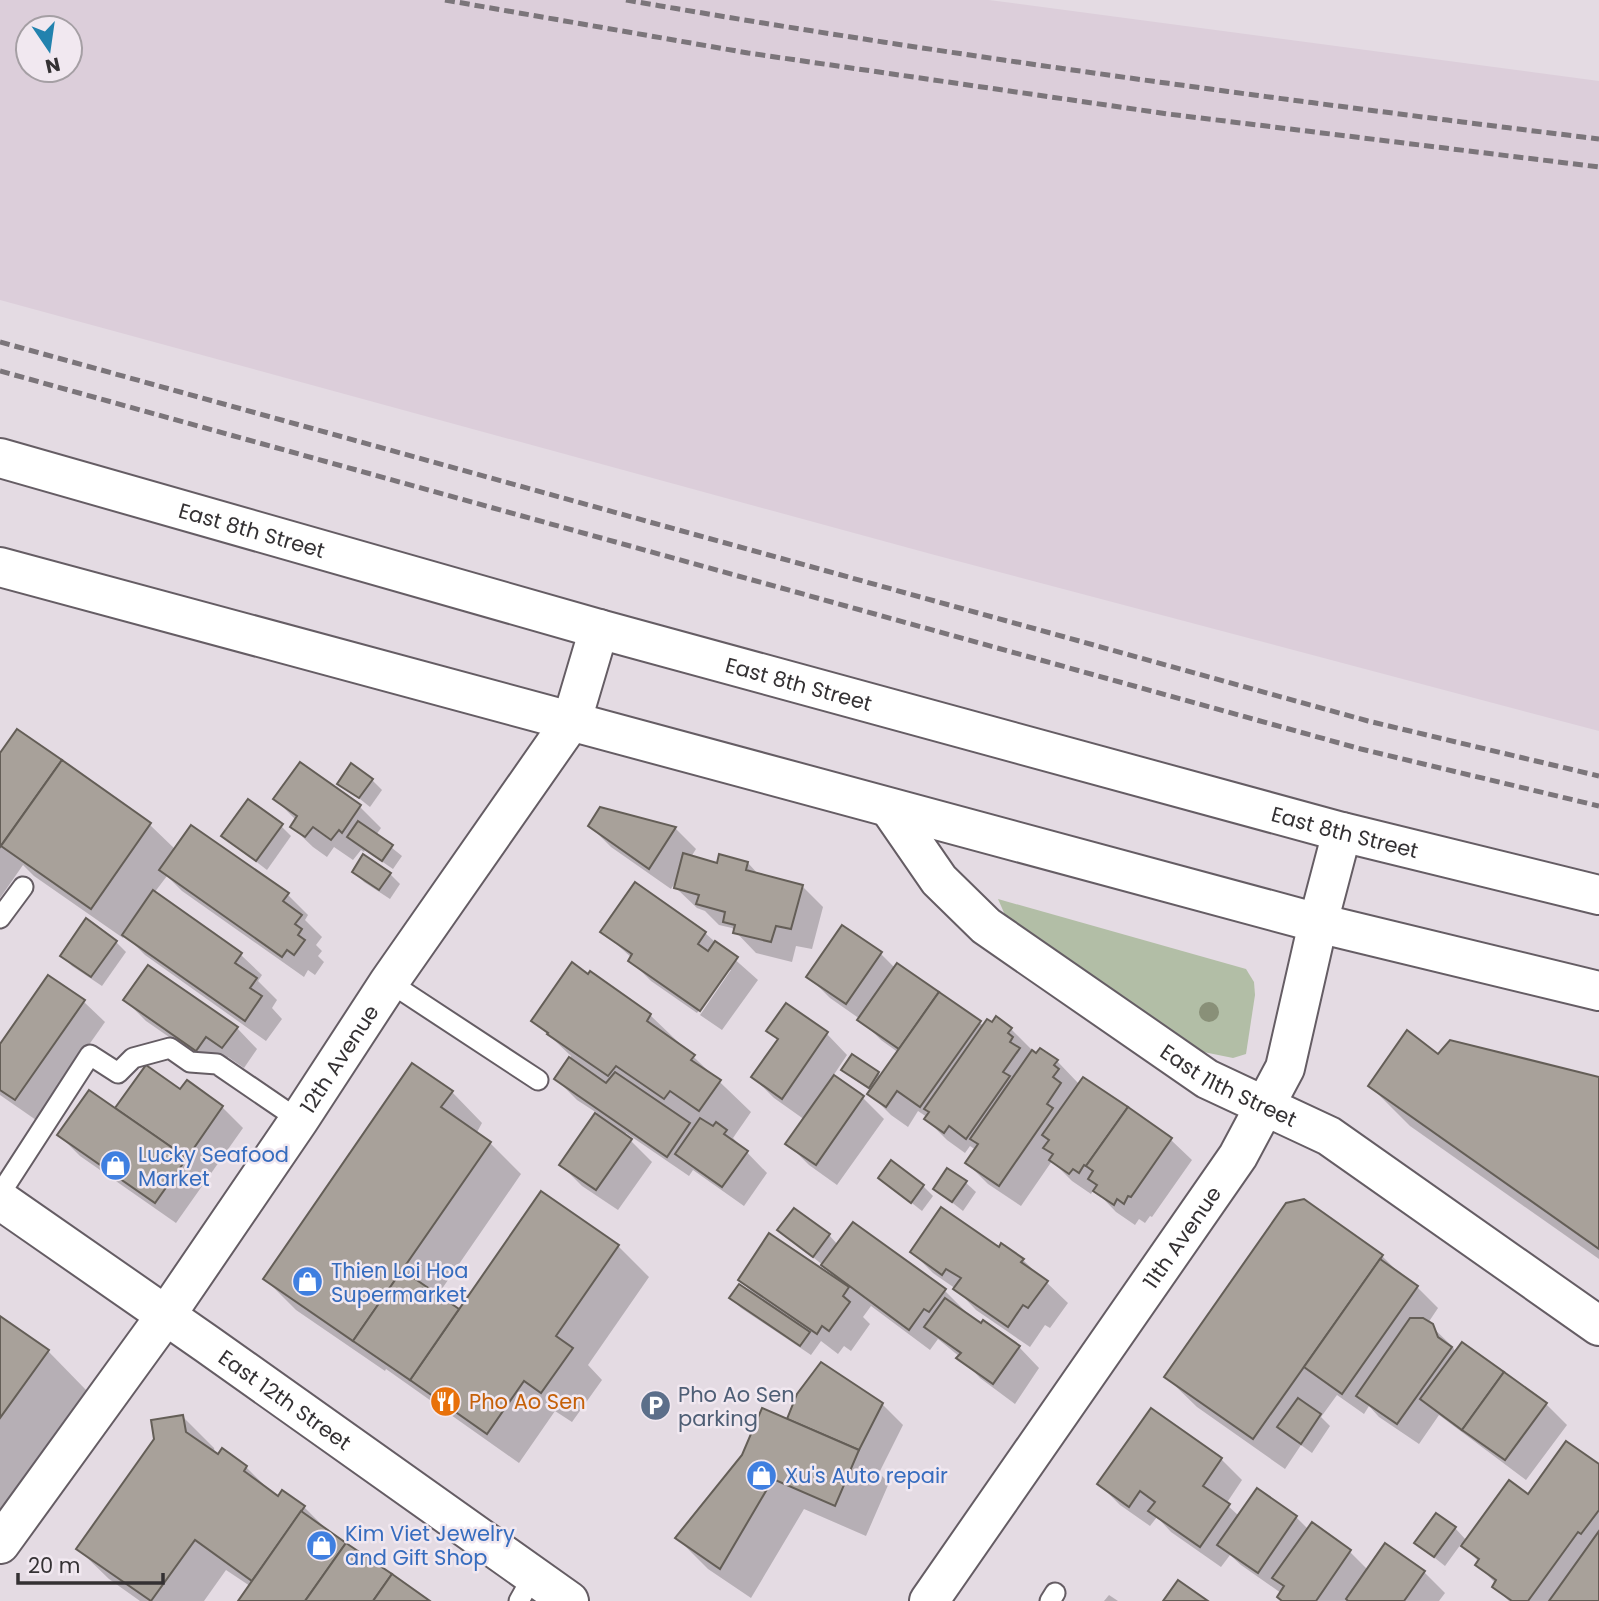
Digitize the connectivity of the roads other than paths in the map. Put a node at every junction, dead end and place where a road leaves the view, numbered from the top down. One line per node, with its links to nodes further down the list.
1 (0, 458): 3 (main road, East 8th Street)
2 (0, 567): 4 (main road)
3 (599, 629): 4 (main road, 12th Avenue); 6 (main road, East 8th Street)
4 (572, 720): 5 (main road); 11 (main road, 12th Avenue)
5 (890, 809): 10 (main road); 14 (main road, East 11th Street)
6 (1342, 832): 8 (main road, East 8th Street); 10 (main road, 11th Avenue)
7 (23, 887): 9 (lane)
8 (1599, 895)
9 (0, 918)
10 (1318, 923): 12 (main road); 14 (main road, 11th Avenue)
11 (389, 982): 13 (lane); 15 (main road, 12th Avenue)
12 (1599, 991)
13 (538, 1080)
14 (1265, 1106): 19 (main road, East 11th Street); 23 (main road, 11th Avenue)
15 (299, 1120): 16 (lane); 18 (main road, 12th Avenue)
16 (0, 1194)
17 (0, 1200): 18 (main road, East 12th Street)
18 (166, 1315): 20 (main road, 12th Avenue); 21 (main road, East 12th Street)
19 (1599, 1326)
20 (0, 1545)
21 (526, 1588): 22 (main road, East 12th Street)
22 (569, 1601)
23 (929, 1601)

